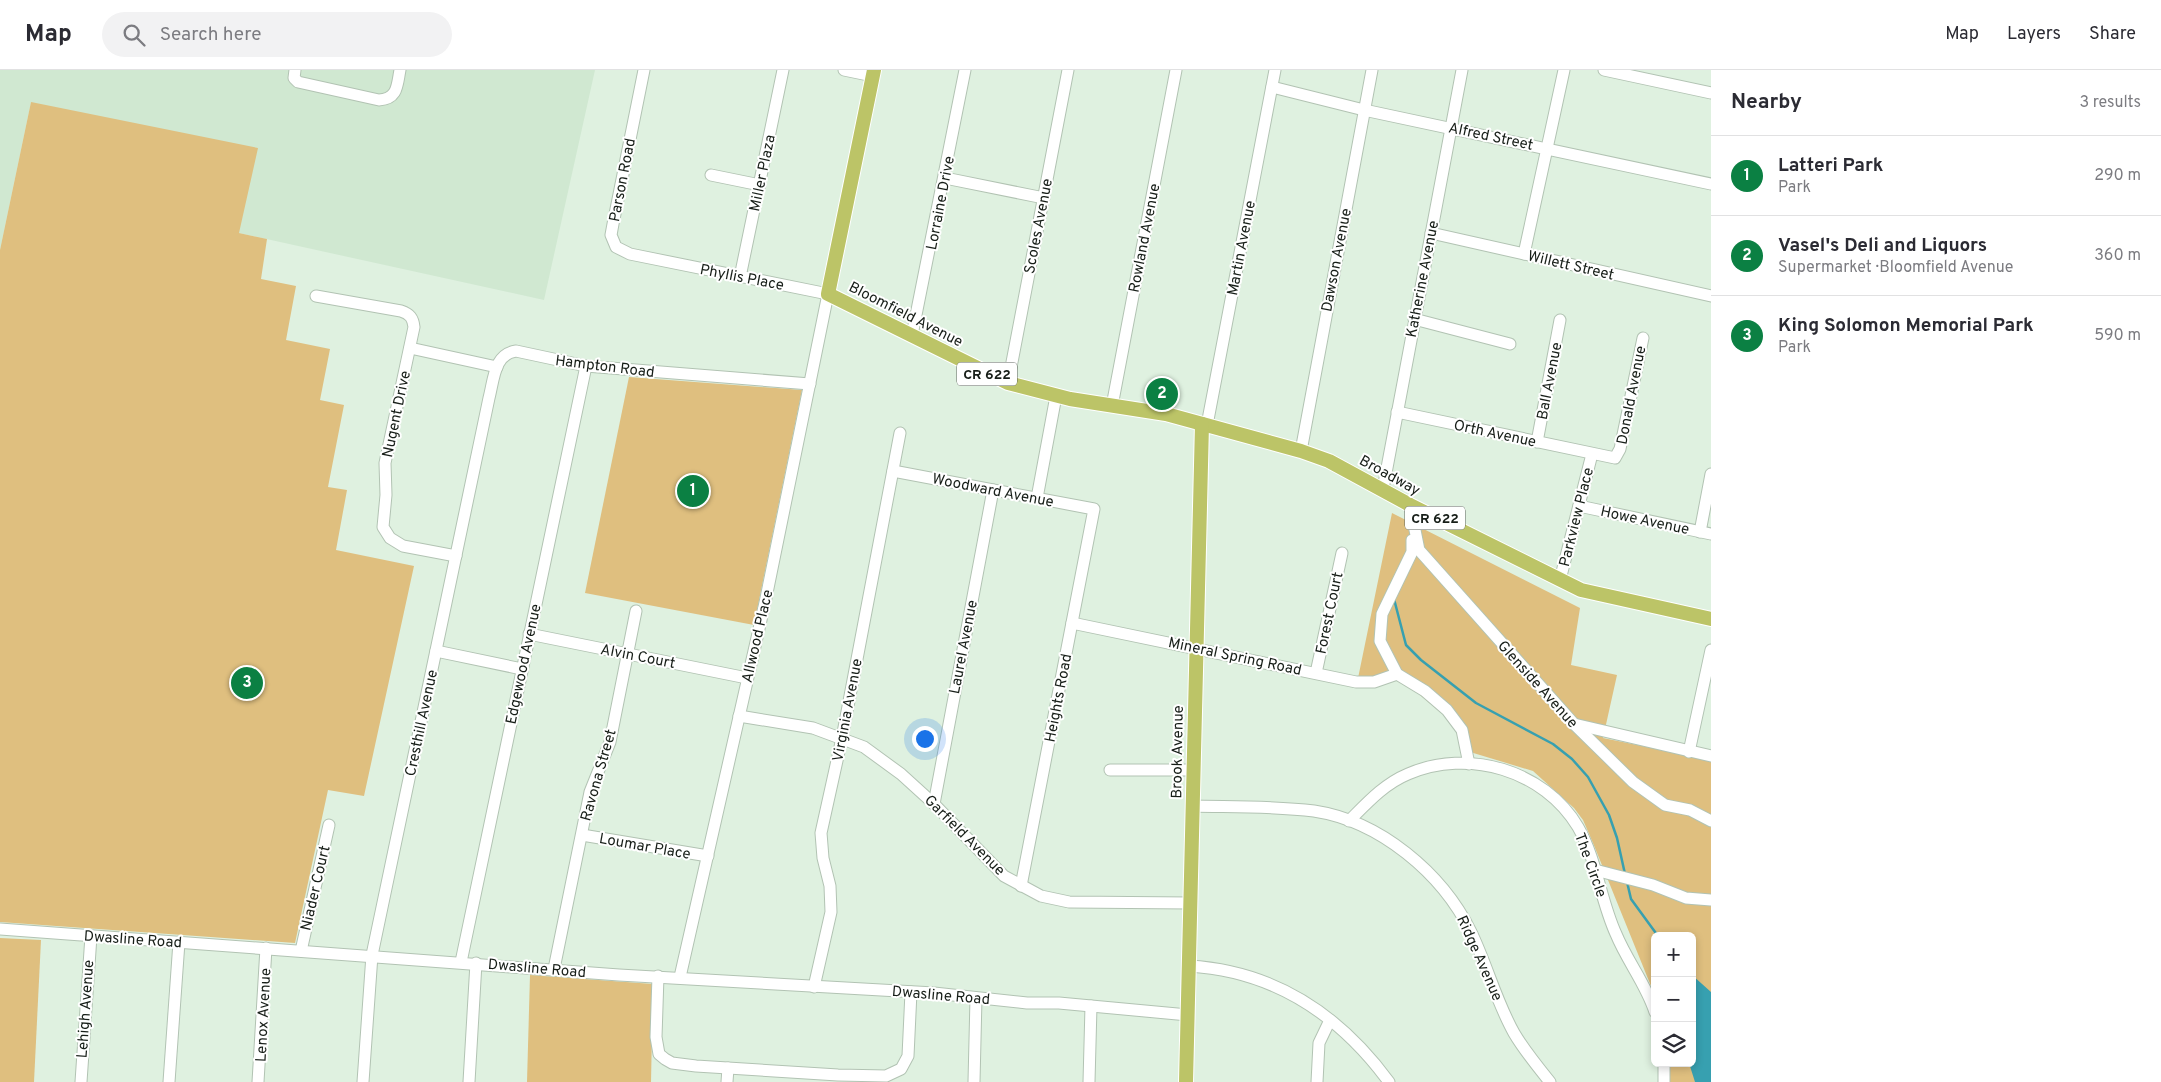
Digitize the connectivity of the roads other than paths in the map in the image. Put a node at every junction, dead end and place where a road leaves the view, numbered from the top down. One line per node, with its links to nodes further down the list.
1 (295, 70): 2 (street)
2 (400, 70)
3 (644, 70): 27 (street, Parson Road)
4 (783, 70): 23 (street, Miller Plaza)
5 (844, 70): 14 (street)
6 (965, 70): 21 (street, Lorraine Drive)
7 (1068, 70): 24 (street, Scoles Avenue)
8 (1176, 70): 43 (street, Rowland Avenue)
9 (1275, 70): 15 (street, Martin Avenue)
10 (1372, 70): 17 (street, Dawson Avenue)
11 (1462, 70): 18 (street, Katherine Avenue)
12 (1564, 70): 19 (street)
13 (1604, 70): 16 (street)
14 (873, 73): 29 (main road, Bloomfield Avenue)
15 (1272, 87): 17 (street, Alfred Street); 46 (street, Martin Avenue)
16 (1711, 93)
17 (1364, 110): 18 (street, Alfred Street); 49 (street, Dawson Avenue)
18 (1451, 128): 19 (street, Alfred Street); 25 (street, Katherine Avenue)
19 (1547, 148): 22 (street, Alfred Street); 26 (street)
20 (711, 175): 23 (street)
21 (945, 178): 24 (street); 34 (street, Lorraine Drive)
22 (1711, 184)
23 (760, 185): 28 (street, Miller Plaza)
24 (1044, 198): 40 (street, Scoles Avenue)
25 (1430, 233): 26 (street, Willett Street); 32 (street, Katherine Avenue)
26 (1524, 254): 31 (street, Willett Street)
27 (655, 260): 28 (street, Phyllis Place)
28 (740, 276): 29 (street, Phyllis Place)
29 (828, 294): 34 (main road, Bloomfield Avenue / CR 622); 41 (street, Allwood Place)
30 (316, 296): 37 (street, Nugent Drive)
31 (1711, 296)
32 (1414, 319): 36 (street); 44 (street, Katherine Avenue)
33 (1560, 320): 48 (street, Ball Avenue)
34 (912, 335): 40 (main road, Bloomfield Avenue / CR 622)
35 (1643, 338): 50 (street, Donald Avenue)
36 (1510, 344)
37 (410, 348): 39 (street); 61 (street, Nugent Drive)
38 (586, 366): 39 (street, Hampton Road); 41 (street, Hampton Road); 66 (street, Edgewood Avenue)
39 (497, 367): 61 (street, Cresthill Avenue)
40 (1008, 383): 42 (main road, Bloomfield Avenue / CR 622)
41 (810, 384): 74 (street, Allwood Place)
42 (1056, 396): 43 (main road, Bloomfield Avenue / CR 622); 55 (street)
43 (1112, 406): 45 (main road, Bloomfield Avenue / CR 622)
44 (1397, 412): 48 (street, Orth Avenue); 53 (street, Katherine Avenue)
45 (1160, 413): 46 (main road, Broadway / CR 622)
46 (1204, 424): 49 (main road, Broadway / CR 622); 67 (main road, Brook Avenue)
47 (900, 433): 51 (street, Virginia Avenue)
48 (1537, 442): 50 (street, Orth Avenue)
49 (1301, 451): 53 (main road, Broadway / CR 622)
50 (1592, 454): 57 (street, Parkview Place)
51 (893, 471): 54 (street, Woodward Avenue); 77 (street, Virginia Avenue)
52 (1711, 474): 59 (street)
53 (1383, 489): 56 (main road, Broadway / CR 622)
54 (993, 490): 55 (street, Woodward Avenue); 83 (street, Laurel Avenue)
55 (1037, 498): 58 (street, Woodward Avenue)
56 (1410, 505): 62 (main road, Broadway / CR 622); 73 (street); 76 (street, Glenside Avenue)
57 (1579, 506): 59 (street, Howe Avenue); 62 (street, Parkview Place)
58 (1094, 510): 65 (street, Heights Road)
59 (1706, 533)
60 (1342, 553): 72 (street, Forest Court)
61 (456, 556): 69 (street, Cresthill Avenue)
62 (1560, 580): 64 (main road, Broadway / CR 622)
63 (636, 611): 70 (street, Ravona Street)
64 (1711, 619)
65 (1072, 623): 67 (street, Mineral Spring Road); 91 (street, Heights Road)
66 (529, 634): 70 (street, Alvin Court); 71 (street, Edgewood Avenue)
67 (1196, 648): 72 (street, Mineral Spring Road); 82 (main road, Brook Avenue)
68 (1711, 650): 78 (street)
69 (436, 651): 71 (street); 99 (street, Cresthill Avenue)
70 (628, 654): 74 (street, Alvin Court); 88 (street, Ravona Street)
71 (522, 669): 100 (street, Edgewood Avenue)
72 (1316, 673): 73 (street, Mineral Spring Road)
73 (1397, 674): 80 (street)
74 (747, 678): 75 (street, Allwood Place)
75 (739, 716): 77 (street, Garfield Avenue); 89 (street, Allwood Place)
76 (1574, 724): 78 (street); 85 (street, Glenside Avenue)
77 (842, 738): 83 (street, Garfield Avenue); 106 (street, Virginia Avenue)
78 (1689, 752): 79 (street)
79 (1711, 756)
80 (1469, 764): 86 (street, The Circle); 90 (street, The Circle)
81 (1110, 770): 82 (street)
82 (1193, 770): 84 (main road, Brook Avenue)
83 (934, 804): 91 (street, Garfield Avenue)
84 (1192, 806): 86 (street, Ridge Avenue); 93 (main road, Brook Avenue)
85 (1711, 821)
86 (1349, 822): 127 (street, Ridge Avenue)
87 (329, 825): 98 (street, Niader Court)
88 (582, 835): 89 (street, Loumar Place); 103 (street, Ravona Street)
89 (708, 856): 105 (street, Allwood Place)
90 (1595, 870): 92 (street); 109 (street, The Circle)
91 (1022, 886): 93 (street, Garfield Avenue)
92 (1711, 900)
93 (1190, 903): 102 (main road, Brook Avenue)
94 (0, 929): 95 (street, Dwasline Road)
95 (90, 936): 96 (street, Dwasline Road); 116 (street, Lehigh Avenue)
96 (179, 942): 97 (street, Dwasline Road); 117 (street)
97 (266, 948): 98 (street, Dwasline Road); 118 (street, Lenox Avenue)
98 (301, 951): 99 (street, Dwasline Road)
99 (372, 956): 100 (street, Dwasline Road); 119 (street, Cresthill Avenue)
100 (461, 962): 101 (street, Dwasline Road)
101 (476, 963): 103 (street, Dwasline Road); 120 (street)
102 (1189, 966): 111 (main road, Brook Avenue); 112 (street)
103 (554, 969): 104 (street, Dwasline Road)
104 (658, 976): 105 (street, Dwasline Road); 114 (street)
105 (680, 977): 106 (street, Dwasline Road)
106 (814, 987): 107 (street, Dwasline Road)
107 (911, 992): 108 (street, Dwasline Road); 115 (street)
108 (976, 998): 110 (street, Dwasline Road); 122 (street)
109 (1651, 1003)
110 (1091, 1006): 111 (street, Dwasline Road); 123 (street)
111 (1188, 1015): 124 (main road, Brook Avenue)
112 (1330, 1020): 125 (street); 126 (street)
113 (1664, 1067): 128 (street)
114 (728, 1068): 115 (street); 121 (street)
115 (851, 1079)
116 (80, 1082)
117 (169, 1082)
118 (258, 1082)
119 (363, 1082)
120 (468, 1082)
121 (727, 1082)
122 (974, 1082)
123 (1089, 1082)
124 (1186, 1082)
125 (1317, 1082)
126 (1389, 1082)
127 (1550, 1082)
128 (1664, 1082)

